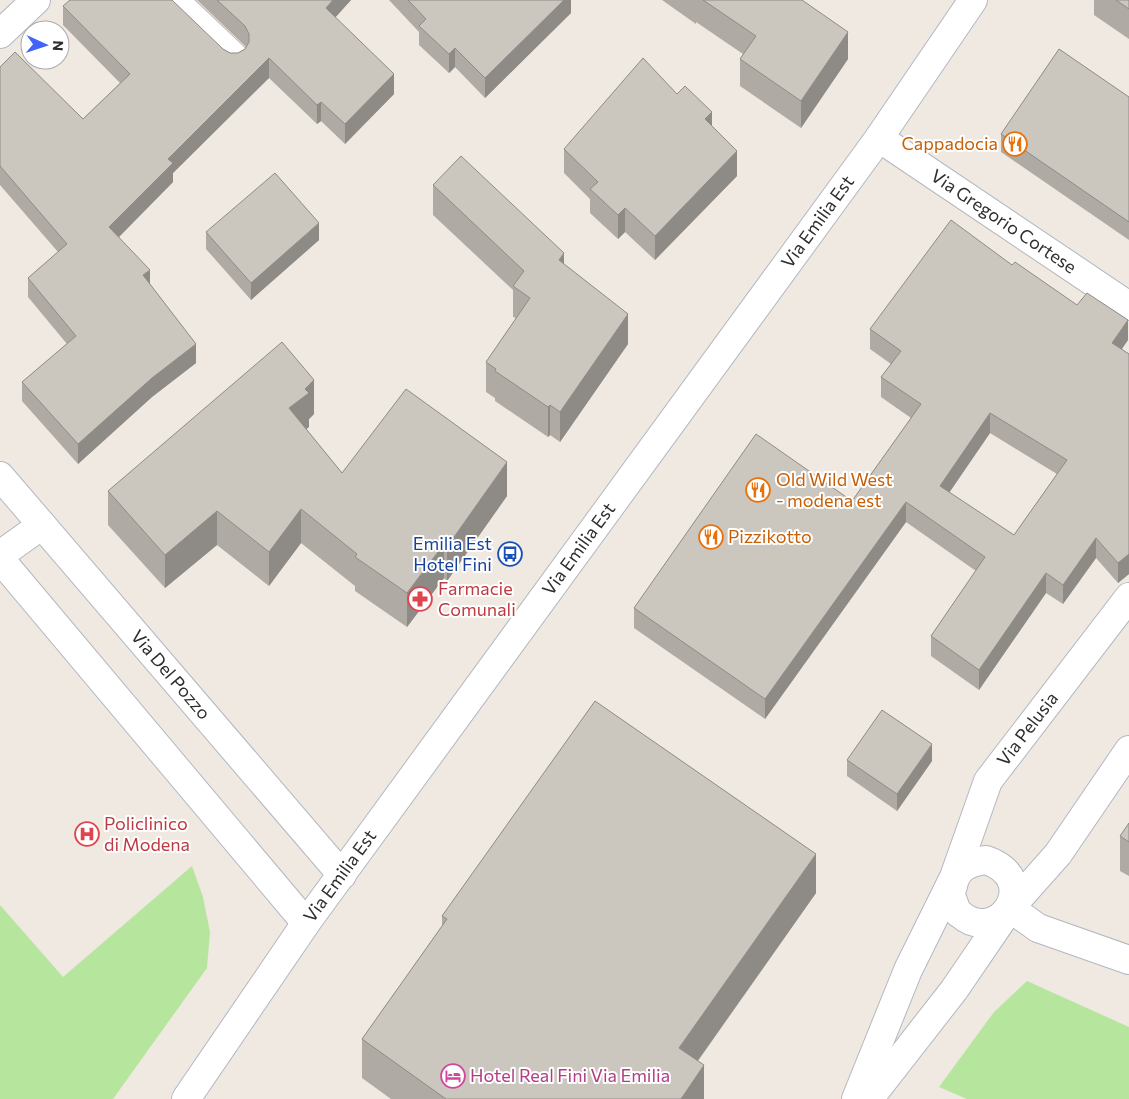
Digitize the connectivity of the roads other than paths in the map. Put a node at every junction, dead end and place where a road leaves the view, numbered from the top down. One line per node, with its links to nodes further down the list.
1 (36, 0): 4 (street)
2 (174, 0): 5 (street)
3 (973, 0): 6 (street, Via Emilia Est)
4 (0, 34)
5 (234, 57)
6 (879, 138): 7 (street, Via Gregorio Cortese); 13 (street, Via Emilia Est)
7 (1129, 306)
8 (0, 476): 9 (street, Via Del Pozzo)
9 (42, 525): 10 (street); 13 (street, Via Del Pozzo)
10 (0, 557): 16 (street)
11 (1129, 597): 14 (street, Via Pelusia)
12 (1129, 750): 15 (street, Via Pelusia)
13 (342, 875): 16 (street, Via Emilia Est)
14 (954, 877): 15 (street, Via Pelusia); 15 (street, Via Pelusia); 19 (street, Via Pelusia)
15 (1010, 908): 17 (street); 20 (street, Via Pelusia)
16 (306, 924): 18 (street, Via Emilia Est)
17 (1129, 960)
18 (186, 1099)
19 (856, 1099)
20 (869, 1099)

